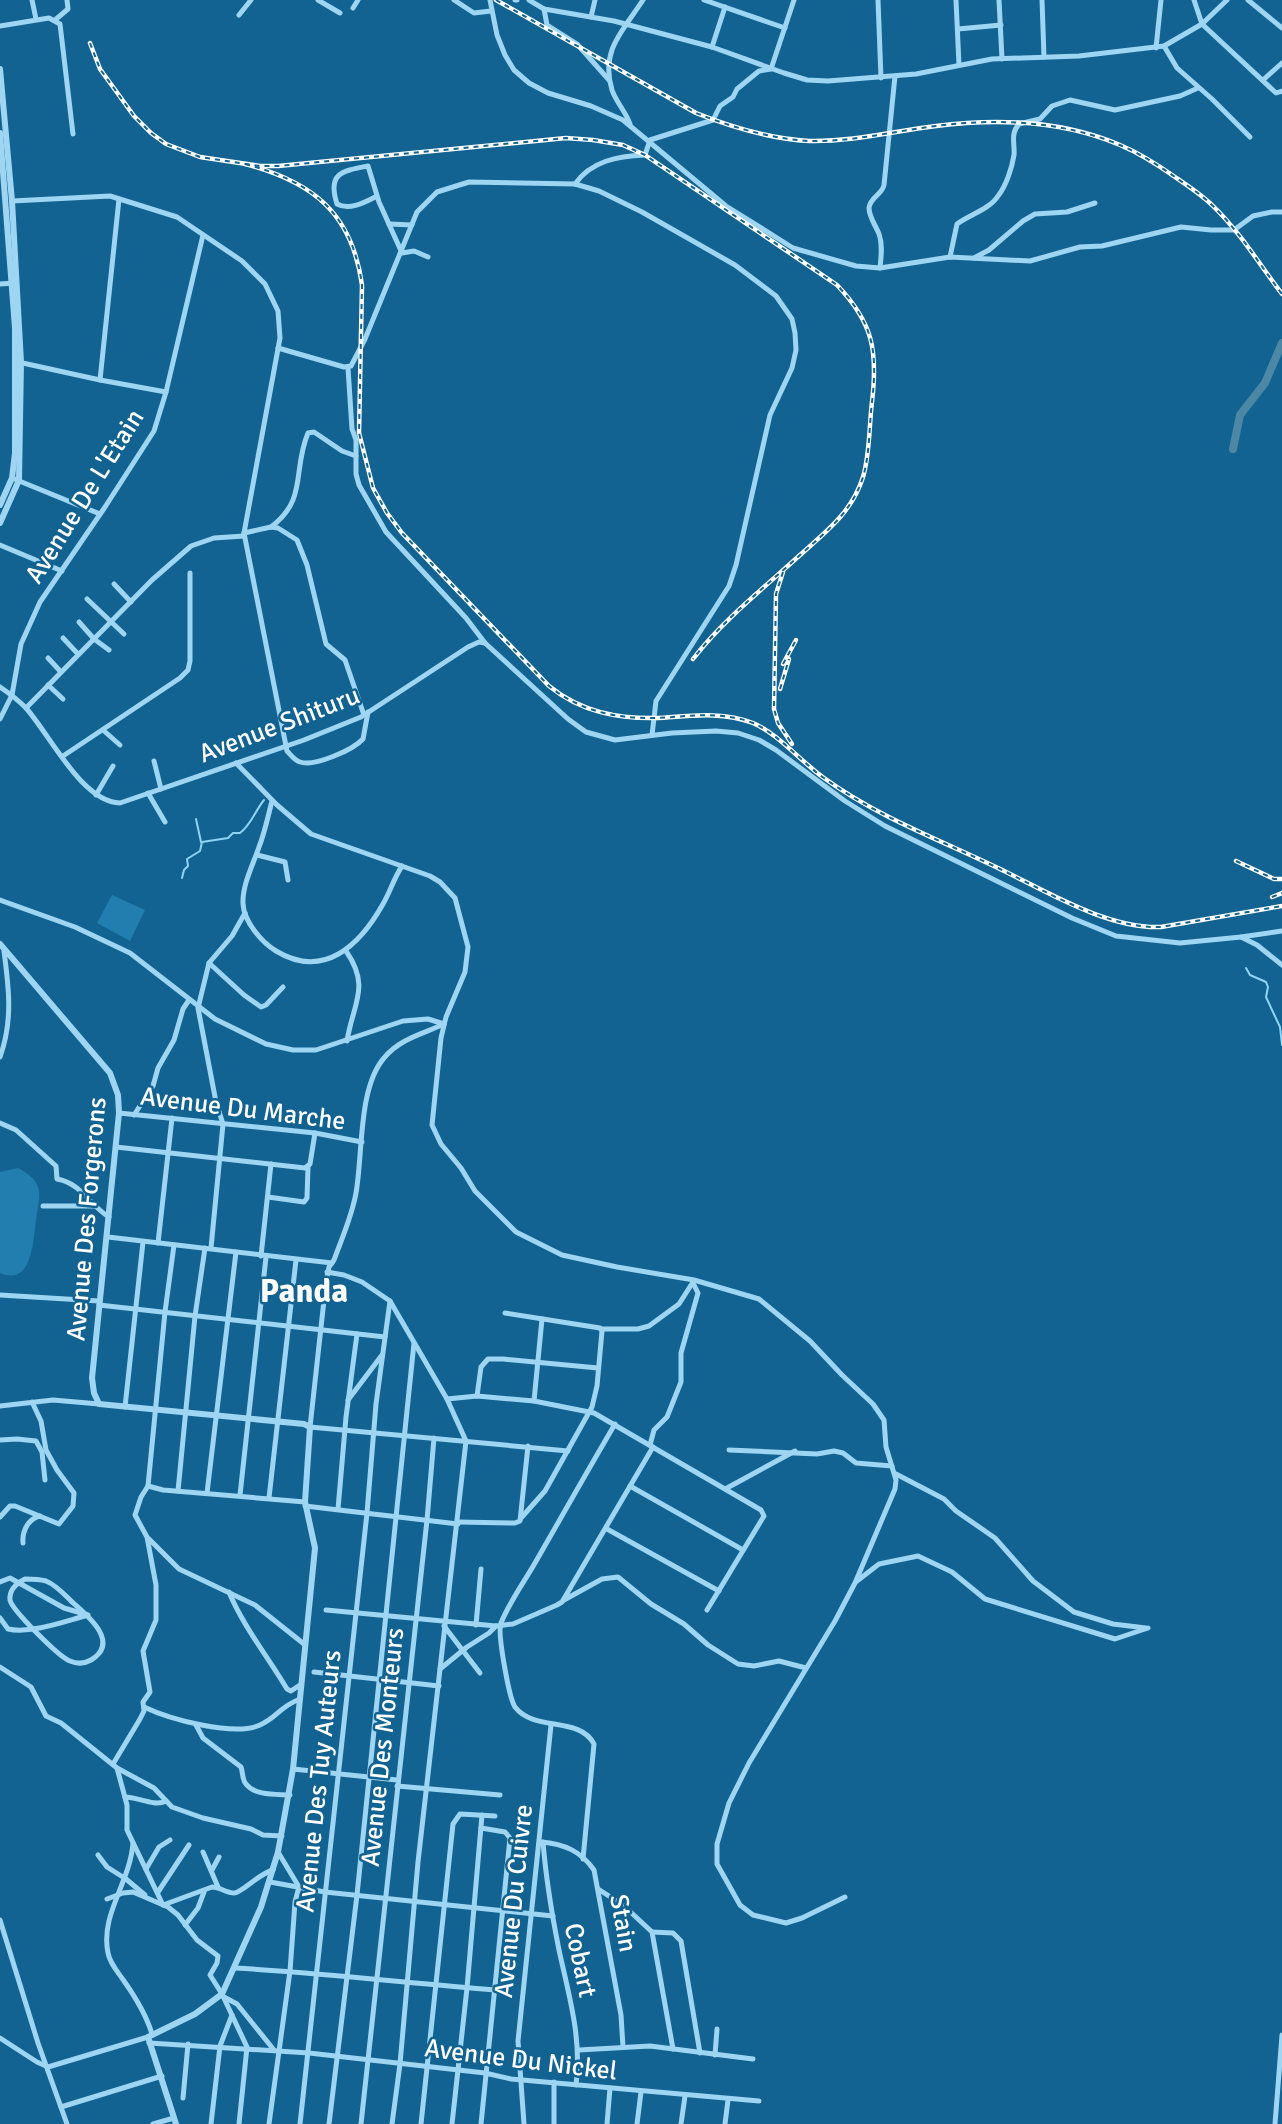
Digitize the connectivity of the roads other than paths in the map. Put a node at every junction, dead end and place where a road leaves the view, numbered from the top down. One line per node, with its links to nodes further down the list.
1 (32, 0): 27 (street)
2 (67, 0): 28 (street)
3 (251, 0): 25 (street)
4 (318, 0): 24 (street)
5 (358, 0): 22 (street)
6 (454, 0): 20 (street)
7 (529, 0): 23 (street)
8 (595, 0): 26 (street)
9 (643, 0): 29 (street)
10 (704, 0): 21 (street)
11 (794, 0): 33 (street)
12 (878, 0): 46 (street)
13 (956, 0): 35 (street)
14 (999, 0): 31 (street)
15 (1042, 0): 39 (street)
16 (1161, 0): 38 (street)
17 (1194, 0): 30 (street)
18 (1227, 0): 30 (street)
19 (1248, 0): 34 (street)
20 (490, 5): 51 (street)
21 (725, 7): 33 (street); 37 (street)
22 (353, 8)
23 (544, 9): 26 (street); 48 (street)
24 (340, 13)
25 (239, 15)
26 (591, 17): 29 (street)
27 (36, 19): 28 (street); 32 (street)
28 (55, 20): 53 (street)
29 (628, 24): 37 (street); 48 (street)
30 (1202, 24): 36 (street); 47 (street)
31 (1001, 25): 35 (street); 40 (street)
32 (0, 26)
33 (785, 28): 43 (street)
34 (1282, 28)
35 (958, 29): 42 (street)
36 (1164, 46): 38 (street); 49 (street)
37 (712, 47): 43 (street)
38 (1156, 48): 39 (street)
39 (1044, 57): 40 (street)
40 (1002, 59): 42 (street)
41 (1282, 63): 47 (street)
42 (959, 65): 45 (street)
43 (771, 69): 46 (street); 55 (street)
44 (0, 71): 59 (street)
45 (895, 76): 46 (street); 69 (street)
46 (881, 78)
47 (1263, 80): 50 (street)
48 (610, 81): 51 (street)
49 (1198, 88): 54 (street); 67 (street)
50 (1282, 91)
51 (629, 124): 55 (street)
52 (0, 133): 59 (street)
53 (73, 134)
54 (1250, 137)
55 (650, 140): 56 (street); 69 (street)
56 (575, 184): 63 (street); 109 (street)
57 (377, 196): 57 (street); 62 (street)
58 (119, 199): 59 (street); 64 (street); 75 (street)
59 (6, 202): 70 (street)
60 (1095, 203): 68 (street)
61 (1282, 212): 68 (street)
62 (389, 224): 63 (street); 65 (street)
63 (412, 225): 65 (street)
64 (203, 235): 72 (street); 76 (street, Avenue De L'Etain)
65 (402, 253): 66 (street); 74 (street)
66 (428, 257)
67 (950, 257): 68 (street); 69 (street)
68 (974, 258)
69 (880, 268)
70 (14, 283): 71 (street); 73 (street)
71 (0, 284)
72 (278, 348): 74 (street); 84 (street)
73 (18, 362): 75 (street); 78 (street)
74 (348, 368): 77 (street)
75 (100, 380): 76 (street)
76 (166, 392): 81 (street, Avenue De L'Etain)
77 (356, 456): 83 (street); 96 (street)
78 (15, 479): 79 (street); 80 (street); 81 (street)
79 (0, 505): 80 (street)
80 (7, 509): 82 (street)
81 (100, 514): 86 (street, Avenue De L'Etain)
82 (0, 523)
83 (271, 527): 84 (street); 106 (street)
84 (244, 534): 90 (street); 111 (street)
85 (0, 545): 86 (street)
86 (62, 571): 103 (street, Avenue De L'Etain)
87 (190, 573): 108 (street)
88 (114, 584): 90 (street)
89 (87, 599): 92 (street)
90 (131, 602): 92 (street)
91 (79, 622): 95 (street)
92 (110, 622): 93 (street); 95 (street)
93 (124, 635)
94 (63, 638): 98 (street)
95 (94, 639): 97 (street); 98 (street)
96 (485, 643): 106 (street, Avenue Shituru); 109 (street)
97 (109, 650)
98 (78, 654): 100 (street)
99 (48, 658): 100 (street)
100 (61, 671): 101 (street)
101 (48, 685): 104 (street); 105 (street)
102 (0, 687): 103 (street)
103 (12, 695): 105 (street); 107 (street, Avenue De L'Etain)
104 (63, 699)
105 (26, 708): 112 (street)
106 (367, 714): 111 (street, Avenue Shituru); 111 (street)
107 (0, 719)
108 (103, 730): 110 (street); 112 (street)
109 (652, 735): 127 (street)
110 (120, 745)
111 (285, 746): 114 (street, Avenue Shituru)
112 (63, 756): 118 (street)
113 (154, 761): 116 (street)
114 (236, 763): 116 (street, Avenue Shituru); 119 (street)
115 (113, 766): 118 (street)
116 (161, 789): 117 (street, Avenue Shituru)
117 (148, 793): 118 (street, Avenue Shituru); 120 (street)
118 (96, 795)
119 (272, 801): 121 (street); 122 (street)
120 (164, 822)
121 (257, 855): 123 (street); 125 (street)
122 (402, 866): 130 (street); 138 (street)
123 (289, 880)
124 (0, 900): 135 (street)
125 (245, 913): 130 (street); 131 (street)
126 (1282, 931): 127 (street)
127 (1241, 937): 132 (street)
128 (0, 944): 129 (street, Avenue Des Forgerons)
129 (5, 951): 134 (street); 141 (street, Avenue Des Forgerons)
130 (346, 951): 139 (street)
131 (209, 963): 133 (street); 137 (street)
132 (1282, 965)
133 (283, 986)
134 (10, 998): 136 (street); 140 (street)
135 (190, 1000): 137 (street); 142 (street)
136 (0, 1001)
137 (198, 1008): 139 (street); 145 (street)
138 (444, 1024): 139 (street); 147 (street); 167 (street)
139 (347, 1041)
140 (0, 1057)
141 (119, 1113): 142 (street, Avenue Du Marche); 148 (street, Avenue Des Forgerons)
142 (134, 1115): 143 (street, Avenue Du Marche)
143 (172, 1118): 145 (street, Avenue Du Marche); 149 (street)
144 (0, 1123): 155 (street)
145 (223, 1124): 146 (street, Avenue Du Marche); 150 (street)
146 (315, 1133): 147 (street, Avenue Du Marche); 152 (street)
147 (362, 1142): 165 (street)
148 (116, 1147): 149 (street); 156 (street, Avenue Des Forgerons)
149 (168, 1152): 150 (street); 159 (street)
150 (219, 1157): 151 (street); 161 (street)
151 (271, 1164): 152 (street); 153 (street)
152 (308, 1167): 153 (street)
153 (268, 1197): 163 (street)
154 (43, 1206): 155 (street)
155 (94, 1206): 156 (street)
156 (109, 1217): 157 (street, Avenue Des Forgerons)
157 (108, 1237): 158 (street); 172 (street, Avenue Des Forgerons)
158 (143, 1242): 159 (street); 173 (street)
159 (158, 1243): 160 (street)
160 (174, 1245): 161 (street); 174 (street)
161 (208, 1248): 162 (street); 176 (street)
162 (236, 1252): 163 (street); 177 (street)
163 (263, 1256): 164 (street); 179 (street)
164 (296, 1260): 165 (street); 180 (street)
165 (332, 1264): 166 (street)
166 (327, 1272): 171 (street); 181 (street)
167 (693, 1282): 182 (street); 212 (street); 216 (street)
168 (0, 1295): 169 (street)
169 (11, 1296): 170 (street); 172 (street)
170 (0, 1301)
171 (390, 1301): 184 (street, Avenue Des Tuy Auteurs); 185 (street)
172 (99, 1303): 173 (street); 194 (street, Avenue Des Forgerons)
173 (136, 1309): 174 (street); 196 (street)
174 (165, 1312): 176 (street); 197 (street)
175 (505, 1313): 178 (street)
176 (195, 1315): 177 (street); 198 (street)
177 (228, 1318): 179 (street); 200 (street)
178 (542, 1319): 182 (street); 187 (street)
179 (259, 1322): 180 (street); 201 (street)
180 (289, 1325): 181 (street); 202 (street)
181 (321, 1329): 183 (street); 204 (street)
182 (601, 1329): 188 (street)
183 (357, 1334): 184 (street); 191 (street)
184 (385, 1337): 186 (street, Avenue Des Tuy Auteurs)
185 (414, 1343): 190 (street); 207 (street)
186 (384, 1352): 191 (street); 206 (street, Avenue Des Tuy Auteurs)
187 (538, 1362): 188 (street); 189 (street); 193 (street)
188 (598, 1368): 199 (street)
189 (477, 1396): 190 (street); 193 (street)
190 (447, 1399): 210 (street)
191 (348, 1401): 205 (street)
192 (32, 1402): 194 (street); 195 (street); 229 (street)
193 (534, 1402): 199 (street)
194 (99, 1404): 196 (street)
195 (0, 1406)
196 (125, 1406): 197 (street)
197 (155, 1409): 198 (street); 219 (street)
198 (185, 1412): 200 (street); 222 (street)
199 (589, 1412): 203 (street); 214 (street)
200 (218, 1415): 201 (street); 223 (street)
201 (249, 1418): 202 (street); 224 (street)
202 (279, 1422): 204 (street); 225 (street)
203 (615, 1423): 212 (street); 255 (street)
204 (310, 1427): 205 (street); 226 (street)
205 (345, 1430): 206 (street); 227 (street)
206 (373, 1433): 207 (street); 228 (street, Avenue Des Tuy Auteurs)
207 (404, 1436): 208 (street); 231 (street)
208 (434, 1438): 210 (street); 233 (street, Avenue Des Monteurs)
209 (0, 1440): 218 (street)
210 (466, 1441): 211 (street); 234 (street)
211 (528, 1446): 214 (street); 232 (street)
212 (651, 1446): 220 (street); 221 (street)
213 (729, 1450): 215 (street)
214 (568, 1451): 232 (street)
215 (795, 1451): 216 (street); 221 (street)
216 (892, 1466): 242 (street)
217 (896, 1474): 242 (street)
218 (45, 1480)
219 (148, 1486): 222 (street); 236 (street)
220 (630, 1486): 235 (street); 238 (street)
221 (727, 1488): 238 (street)
222 (178, 1491): 223 (street)
223 (207, 1493): 224 (street)
224 (240, 1495): 225 (street)
225 (270, 1498): 226 (street)
226 (305, 1504): 227 (street); 257 (street)
227 (338, 1508): 228 (street)
228 (367, 1513): 231 (street); 248 (street, Avenue Des Tuy Auteurs)
229 (40, 1516): 230 (street); 237 (street)
230 (0, 1517)
231 (397, 1517): 233 (street); 249 (street)
232 (521, 1518): 234 (street)
233 (427, 1520): 234 (street); 252 (street, Avenue Des Monteurs)
234 (458, 1523): 253 (street)
235 (607, 1529): 243 (street); 245 (street)
236 (147, 1537): 244 (street); 270 (street)
237 (23, 1543)
238 (743, 1550): 243 (street)
239 (481, 1569): 254 (street)
240 (0, 1582): 241 (street)
241 (18, 1583): 250 (street); 250 (street); 256 (street)
242 (855, 1583): 260 (street)
243 (719, 1591): 247 (street)
244 (229, 1592): 257 (street); 267 (street)
245 (562, 1601): 255 (street); 260 (street)
246 (326, 1610): 248 (street)
247 (707, 1610)
248 (356, 1612): 249 (street); 264 (street, Avenue Des Tuy Auteurs)
249 (386, 1614): 252 (street); 265 (street)
250 (88, 1615): 256 (street); 256 (street)
251 (0, 1618): 256 (street)
252 (415, 1618): 253 (street); 266 (street, Avenue Des Monteurs)
253 (444, 1624): 254 (street); 258 (street); 261 (street)
254 (476, 1625): 255 (street)
255 (498, 1626): 258 (street); 272 (street)
256 (35, 1629)
257 (304, 1644): 267 (street)
258 (463, 1650): 261 (street); 263 (street)
259 (0, 1667): 273 (street)
260 (806, 1668): 309 (street)
261 (440, 1669): 268 (street)
262 (314, 1672): 264 (street)
263 (480, 1673)
264 (349, 1675): 265 (street); 275 (street, Avenue Des Tuy Auteurs)
265 (379, 1679): 266 (street); 276 (street)
266 (409, 1682): 268 (street); 277 (street, Avenue Des Monteurs)
267 (300, 1685): 269 (street)
268 (439, 1686): 278 (street)
269 (300, 1699): 271 (street); 274 (street)
270 (144, 1707): 271 (street); 273 (street)
271 (196, 1725): 279 (street)
272 (551, 1725): 288 (street, Avenue Du Cuivre); 295 (street)
273 (115, 1766): 281 (street); 282 (street)
274 (293, 1769): 275 (street); 279 (street)
275 (338, 1774): 276 (street); 306 (street, Avenue Des Tuy Auteurs)
276 (369, 1777): 277 (street); 308 (street)
277 (397, 1783): 278 (street); 310 (street, Avenue Des Monteurs)
278 (427, 1789): 280 (street); 313 (street)
279 (290, 1795): 286 (street)
280 (500, 1795)
281 (125, 1797): 282 (street); 289 (street)
282 (166, 1801): 286 (street)
283 (482, 1815): 284 (street); 285 (street); 315 (street)
284 (495, 1816)
285 (481, 1828): 316 (street); 317 (street)
286 (282, 1836): 292 (street)
287 (170, 1840): 296 (street)
288 (541, 1842): 295 (street); 318 (street, Avenue Du Cuivre); 319 (street, Cobart)
289 (133, 1843): 296 (street); 299 (street)
290 (189, 1845): 305 (street)
291 (203, 1852): 297 (street)
292 (278, 1852): 298 (street); 302 (street)
293 (98, 1855): 299 (street)
294 (219, 1857): 297 (street)
295 (583, 1859): 303 (street, Stain)
296 (146, 1868): 305 (street)
297 (212, 1870): 301 (street)
298 (273, 1870): 300 (street); 301 (street)
299 (126, 1879): 307 (street); 312 (street)
300 (270, 1882): 302 (street); 323 (street)
301 (218, 1887): 304 (street)
302 (299, 1887): 306 (street); 324 (street)
303 (598, 1889): 322 (street); 341 (street, Stain)
304 (205, 1890): 314 (street); 321 (street)
305 (158, 1892): 314 (street)
306 (325, 1892): 308 (street); 325 (street, Avenue Des Tuy Auteurs)
307 (120, 1895): 311 (street); 312 (street); 337 (street)
308 (357, 1895): 310 (street); 326 (street)
309 (845, 1897)
310 (385, 1898): 313 (street); 327 (street, Avenue Des Monteurs)
311 (107, 1899)
312 (153, 1900): 314 (street)
313 (414, 1901): 315 (street); 328 (street)
314 (163, 1905): 321 (street)
315 (444, 1905): 316 (street); 329 (street)
316 (473, 1908): 317 (street); 330 (street)
317 (503, 1911): 318 (street); 331 (street)
318 (532, 1914): 319 (street); 357 (street, Avenue Du Cuivre)
319 (553, 1916): 343 (street, Cobart)
320 (0, 1922): 352 (street)
321 (185, 1925): 332 (street)
322 (652, 1931): 342 (street); 346 (street)
323 (235, 1968): 324 (street); 332 (street)
324 (290, 1971): 325 (street); 344 (street)
325 (316, 1974): 326 (street); 345 (street, Avenue Des Tuy Auteurs)
326 (346, 1977): 327 (street); 348 (street)
327 (376, 1981): 328 (street); 350 (street, Avenue Des Monteurs)
328 (407, 1983): 329 (street); 351 (street)
329 (435, 1985): 330 (street); 353 (street)
330 (467, 1988): 331 (street); 354 (street)
331 (495, 1990): 355 (street)
332 (223, 1996): 333 (street); 337 (street); 344 (street)
333 (232, 2015): 339 (street); 340 (street)
334 (717, 2029): 347 (street)
335 (1282, 2035): 386 (street)
336 (0, 2038): 352 (street)
337 (150, 2038): 338 (street, Avenue Du Nickel); 352 (street, Avenue Du Nickel); 356 (street)
338 (188, 2044): 339 (street, Avenue Du Nickel); 363 (street)
339 (220, 2046): 340 (street, Avenue Du Nickel); 370 (street)
340 (247, 2047): 344 (street, Avenue Du Nickel); 371 (street)
341 (623, 2047): 342 (street); 343 (street)
342 (673, 2049): 346 (street)
343 (579, 2050): 359 (street, Cobart)
344 (277, 2051): 345 (street, Avenue Du Nickel); 372 (street)
345 (309, 2053): 348 (street, Avenue Du Nickel); 373 (street, Avenue Des Tuy Auteurs)
346 (700, 2053): 347 (street)
347 (715, 2055): 349 (street)
348 (338, 2056): 350 (street, Avenue Du Nickel); 374 (street)
349 (753, 2059)
350 (369, 2060): 351 (street, Avenue Du Nickel); 375 (street, Avenue Des Monteurs)
351 (400, 2064): 353 (street, Avenue Du Nickel); 376 (street)
352 (48, 2067): 366 (street)
353 (428, 2067): 354 (street, Avenue Du Nickel); 377 (street)
354 (459, 2070): 355 (street, Avenue Du Nickel); 378 (street)
355 (485, 2073): 357 (street, Avenue Du Nickel); 379 (street)
356 (162, 2076): 366 (street); 367 (street)
357 (521, 2080): 358 (street, Avenue Du Nickel); 380 (street, Avenue Du Cuivre)
358 (554, 2082): 359 (street, Avenue Du Nickel); 381 (street)
359 (576, 2085): 360 (street, Avenue Du Nickel)
360 (610, 2088): 361 (street, Avenue Du Nickel); 382 (street)
361 (641, 2092): 362 (street, Avenue Du Nickel); 383 (street)
362 (685, 2096): 364 (street, Avenue Du Nickel); 384 (street)
363 (183, 2098)
364 (728, 2100): 365 (street, Avenue Du Nickel); 385 (street)
365 (759, 2101)
366 (61, 2107): 368 (street)
367 (175, 2121): 369 (street)
368 (67, 2124)
369 (153, 2124)
370 (211, 2124)
371 (239, 2124)
372 (269, 2124)
373 (300, 2124)
374 (329, 2124)
375 (361, 2124)
376 (392, 2124)
377 (421, 2124)
378 (452, 2124)
379 (481, 2124)
380 (524, 2124)
381 (554, 2124)
382 (607, 2124)
383 (637, 2124)
384 (681, 2124)
385 (725, 2124)
386 (1275, 2124)

